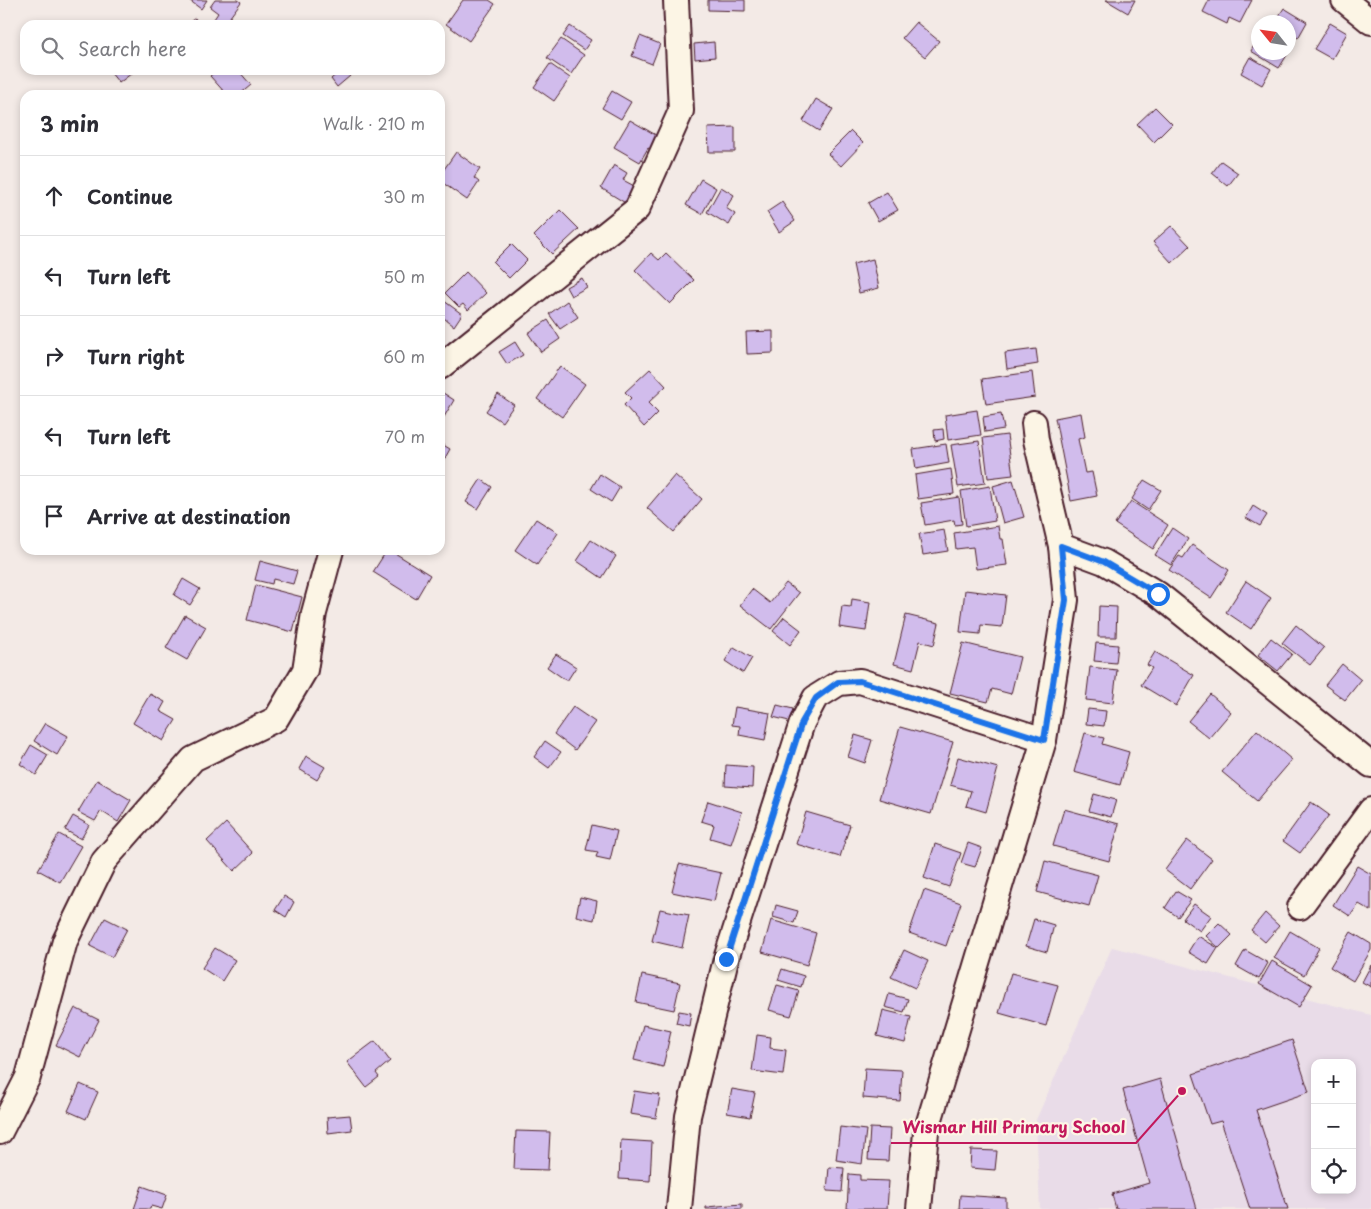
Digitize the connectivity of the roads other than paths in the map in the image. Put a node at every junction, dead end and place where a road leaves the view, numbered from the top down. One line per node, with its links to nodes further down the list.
1 (676, 0): 4 (street)
2 (1344, 0): 3 (street)
3 (1371, 22)
4 (445, 363)
5 (1034, 423): 6 (street)
6 (1061, 546): 8 (street); 9 (street)
7 (330, 555): 12 (street)
8 (1044, 740): 13 (street); 14 (street)
9 (1371, 765)
10 (1371, 810): 11 (street)
11 (1300, 907)
12 (0, 1132)
13 (680, 1209)
14 (919, 1209)

